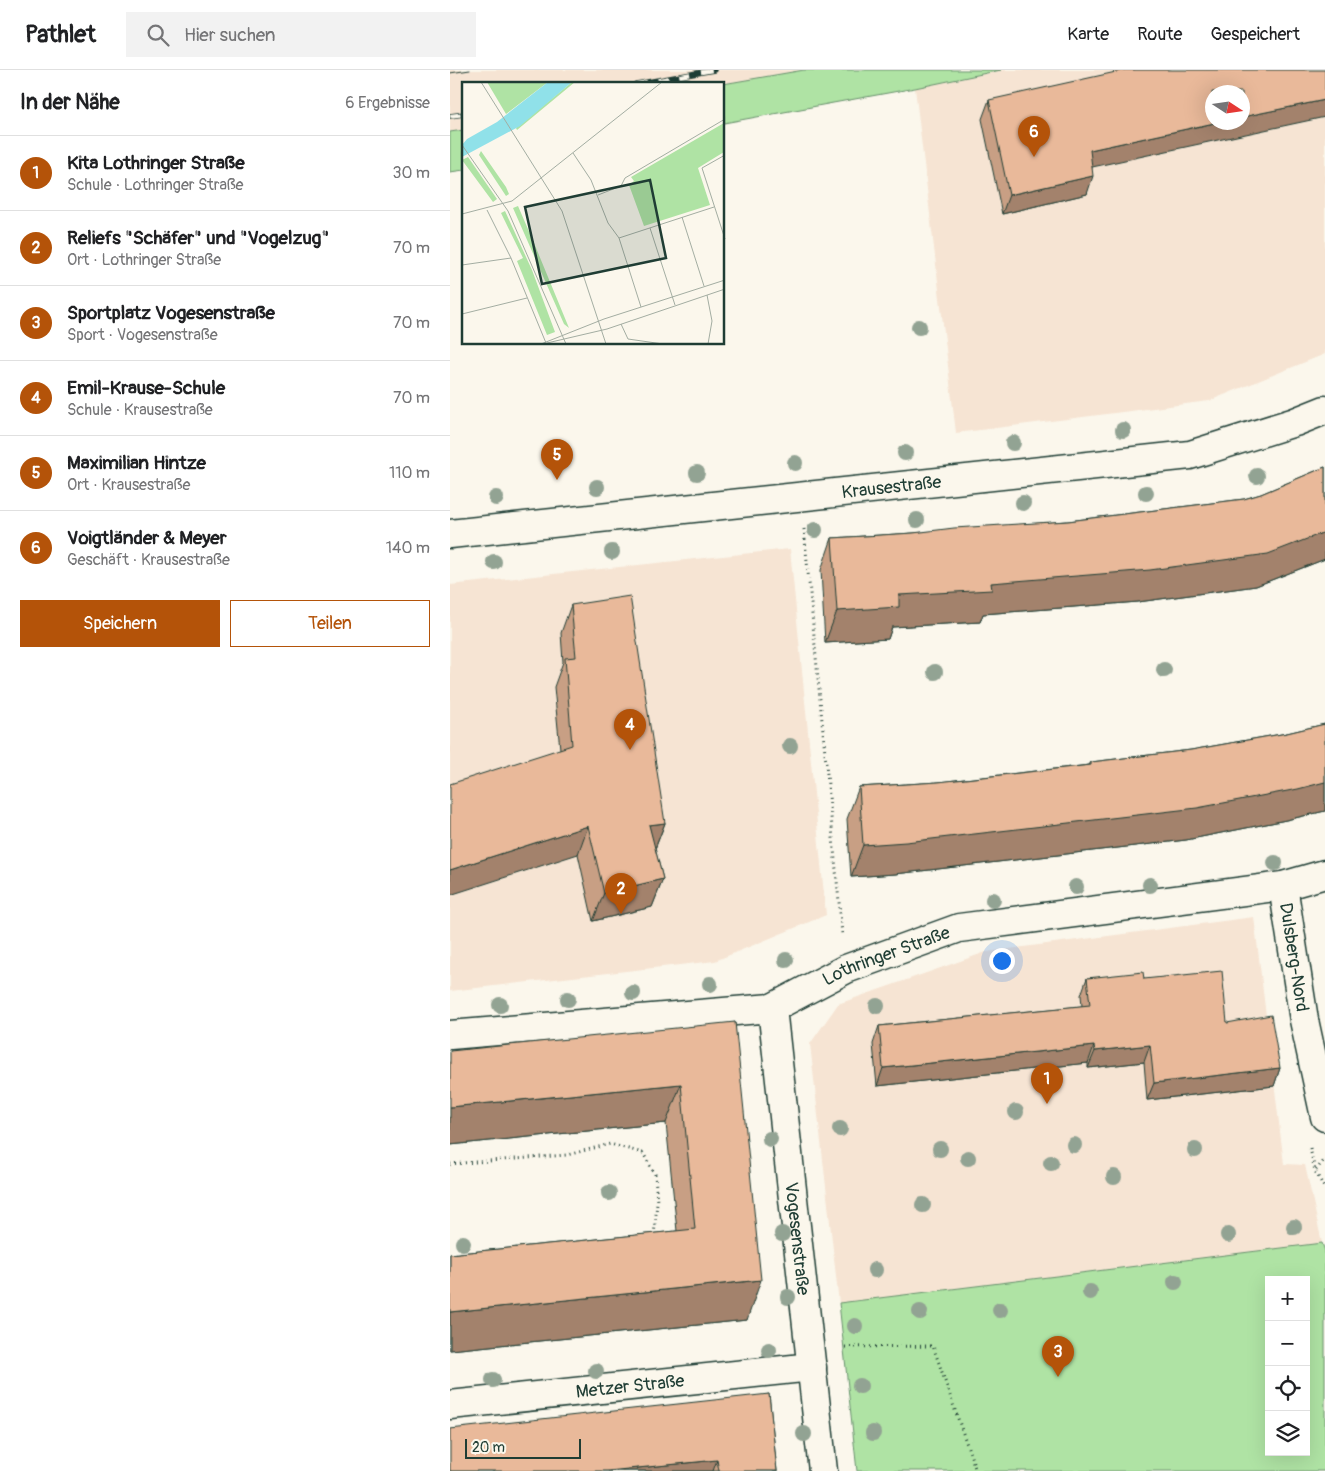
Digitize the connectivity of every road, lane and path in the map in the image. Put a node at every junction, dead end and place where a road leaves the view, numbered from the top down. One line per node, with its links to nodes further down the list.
1 (1325, 410): 2 (street, Krausestraße)
2 (801, 496): 3 (street, Krausestraße); 6 (path)
3 (450, 534)
4 (1325, 874): 5 (street, Lothringer Straße)
5 (1283, 886): 6 (street, Lothringer Straße); 9 (street, Dulsberg-Nord)
6 (846, 969): 7 (street, Lothringer Straße)
7 (772, 1008): 8 (street, Lothringer Straße); 14 (street, Vogesenstraße)
8 (450, 1035)
9 (1325, 1117)
10 (1325, 1159): 12 (path)
11 (450, 1164): 13 (path)
12 (1315, 1171)
13 (648, 1240)
14 (810, 1357): 15 (street, Metzer Straße); 16 (street, Vogesenstraße); 17 (path)
15 (450, 1405)
16 (823, 1471)
17 (976, 1471)

